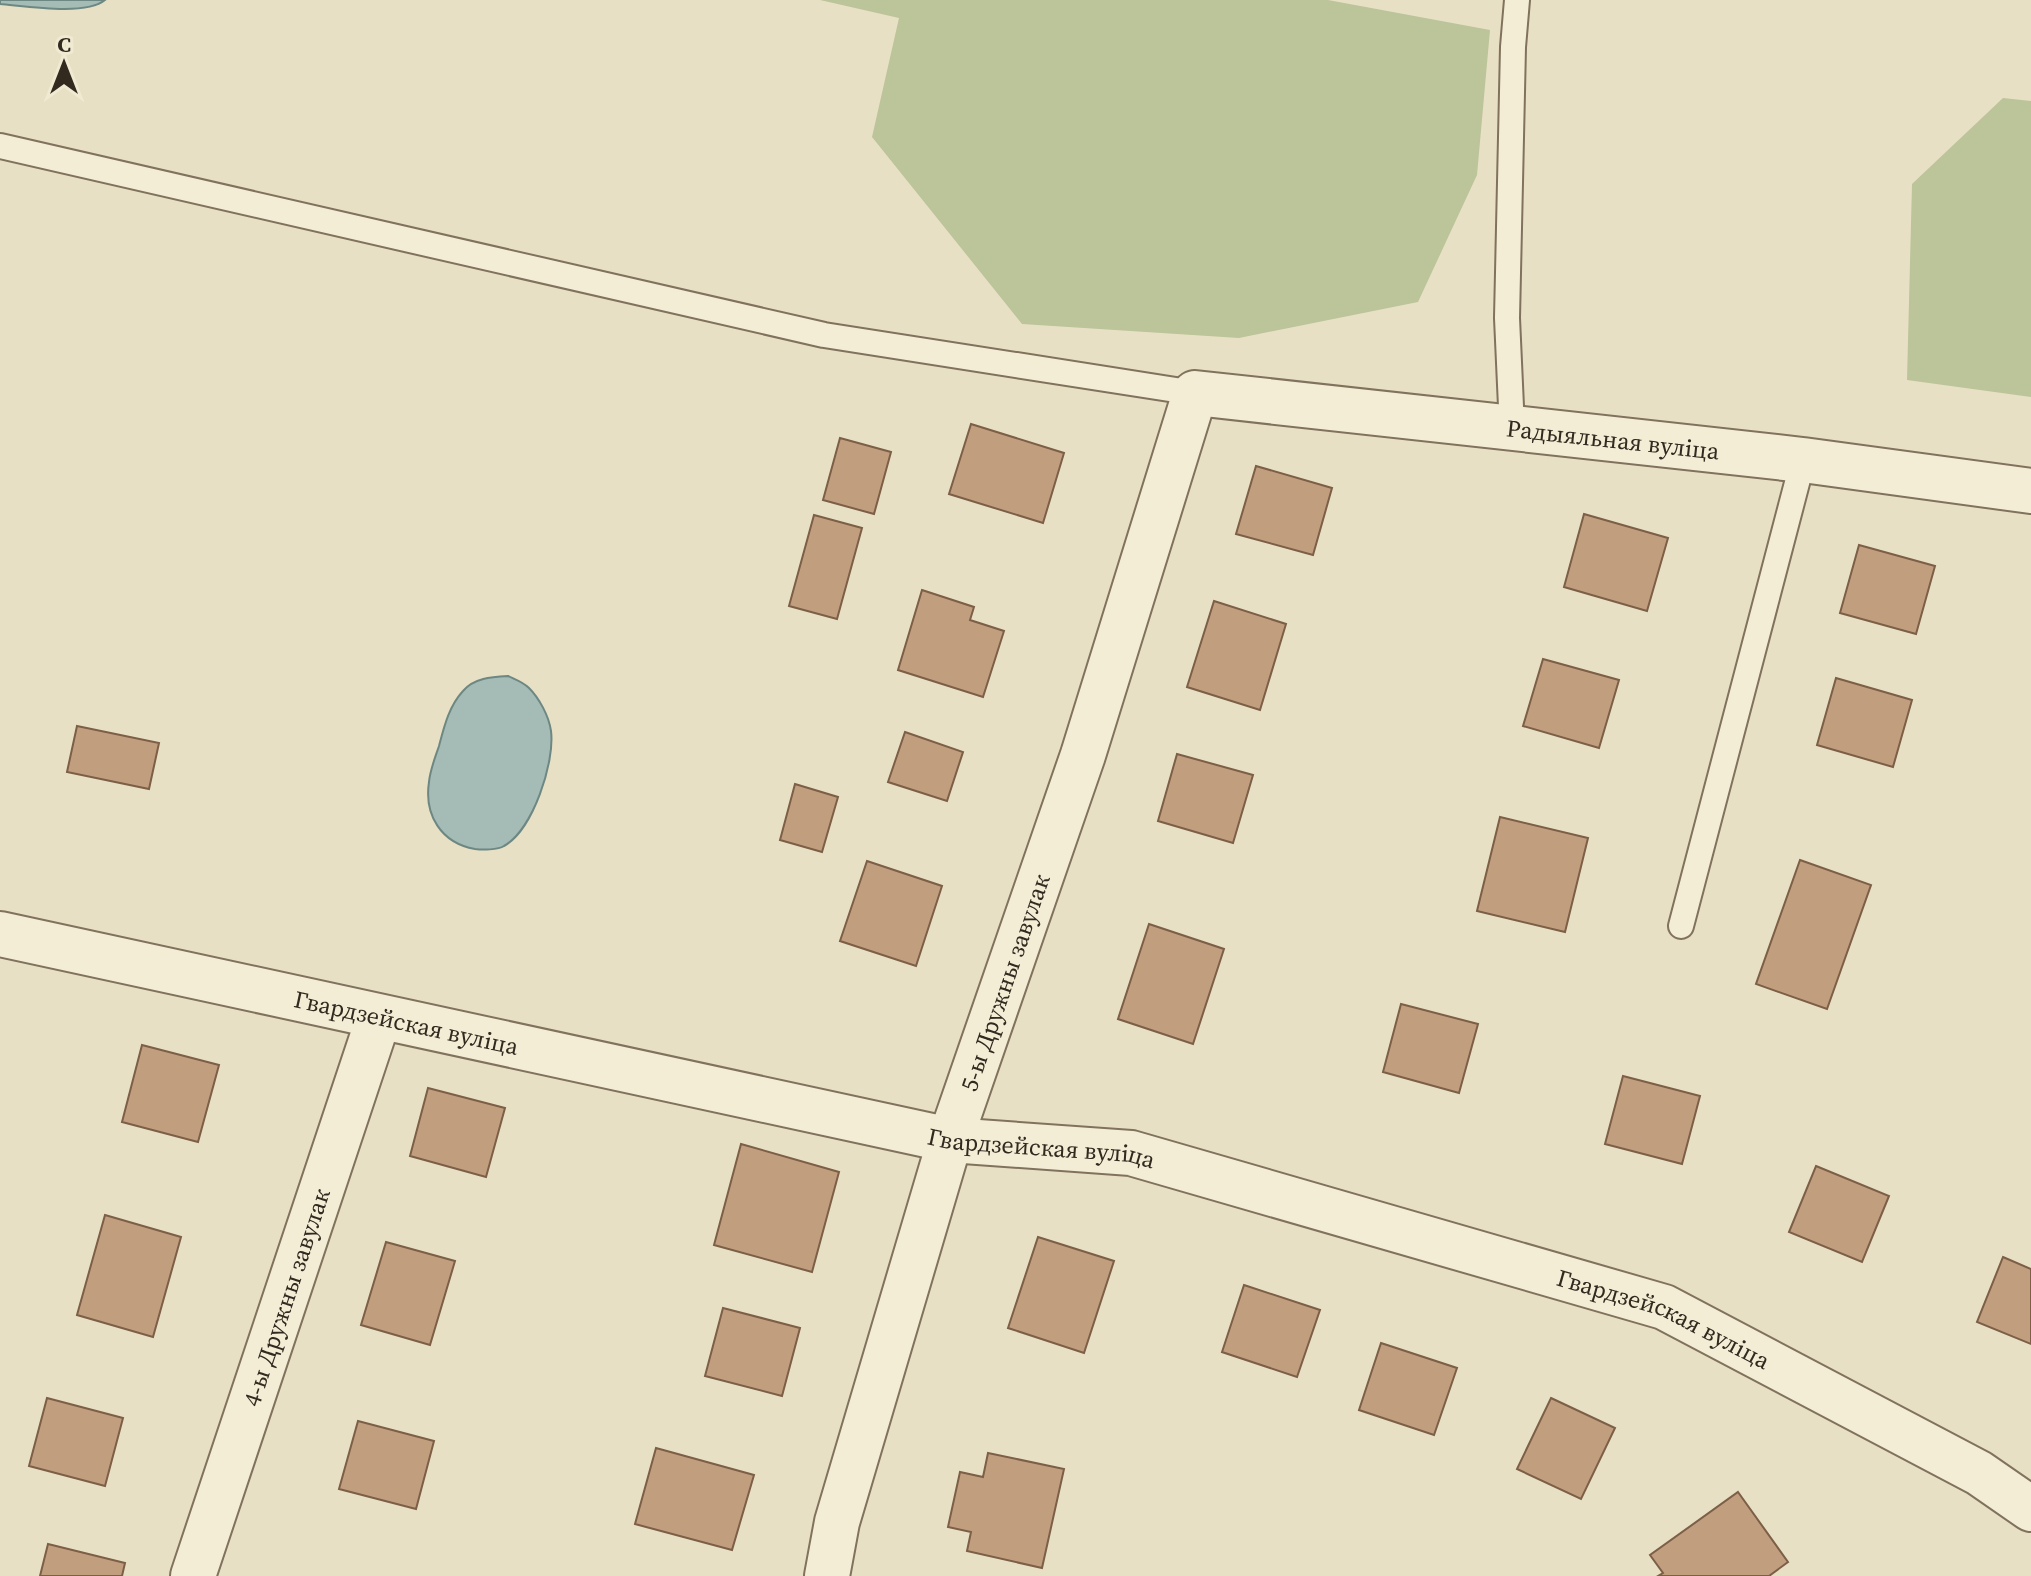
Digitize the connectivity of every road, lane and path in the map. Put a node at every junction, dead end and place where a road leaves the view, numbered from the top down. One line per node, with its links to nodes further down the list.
1 (1517, 0): 4 (lane)
2 (0, 146): 3 (lane)
3 (1195, 393): 4 (street, Радыяльная вуліца); 10 (street, 5-ы Дружны завулак)
4 (1512, 429): 5 (street, Радыяльная вуліца)
5 (1803, 460): 6 (street, Радыяльная вуліца); 7 (lane)
6 (2031, 491)
7 (1681, 926)
8 (0, 934): 9 (street, Гвардзейская вуліца)
9 (379, 1017): 10 (street, Гвардзейская вуліца); 12 (street, 4-ы Дружны завулак)
10 (950, 1140): 11 (street, Гвардзейская вуліца); 13 (street, 5-ы Дружны завулак)
11 (2031, 1509)
12 (193, 1576)
13 (827, 1576)

